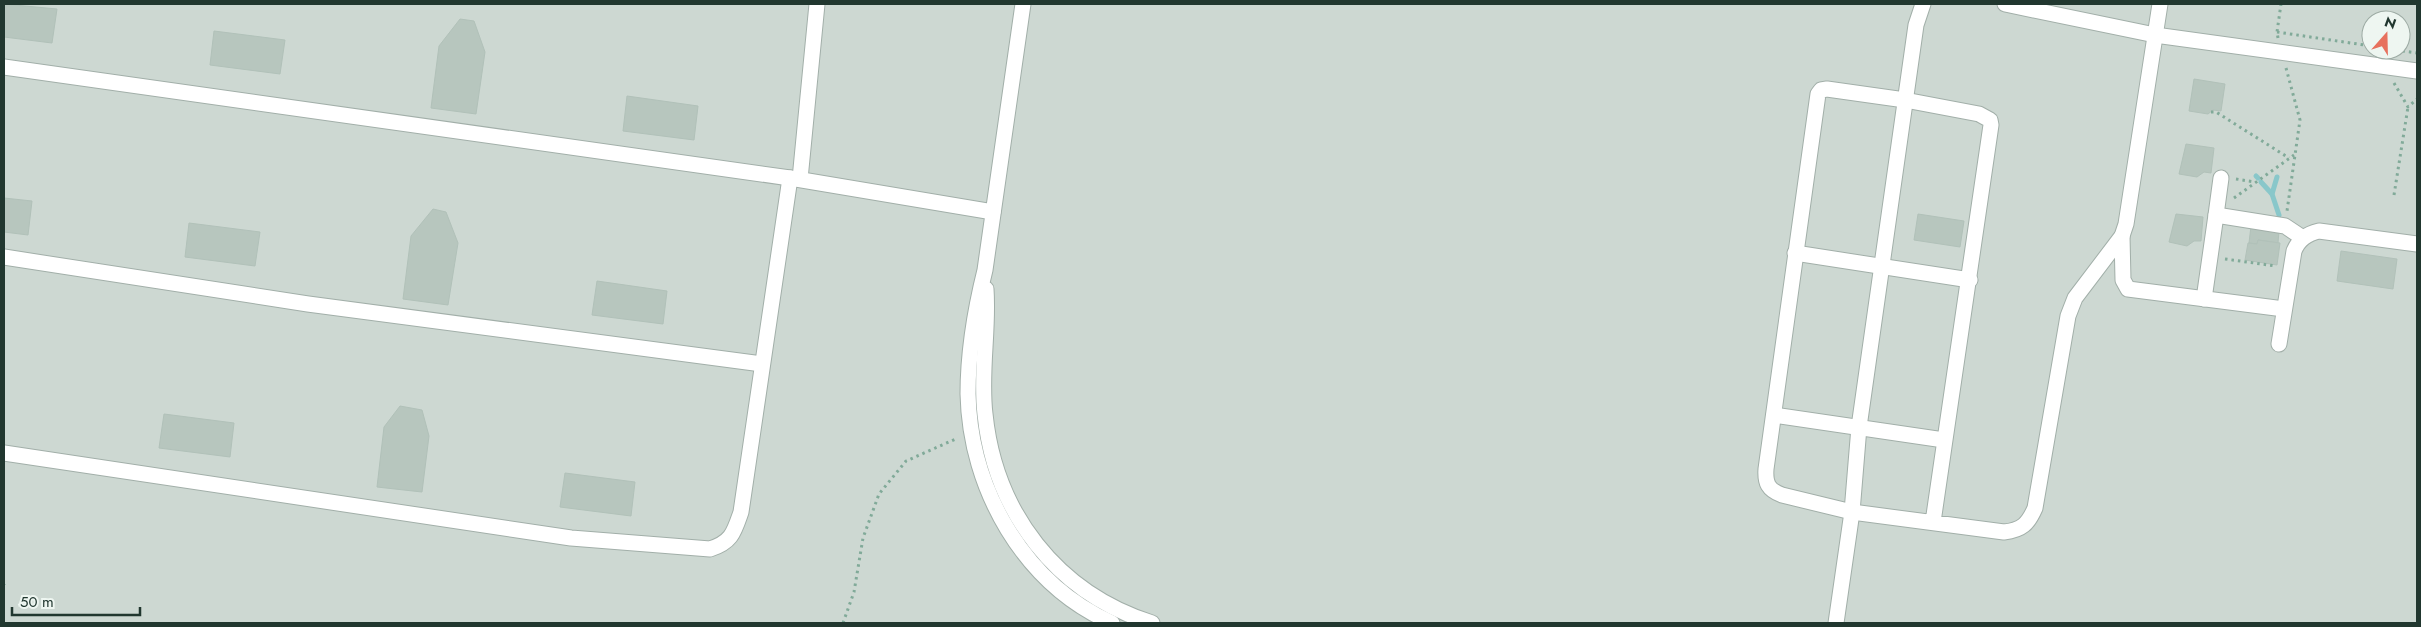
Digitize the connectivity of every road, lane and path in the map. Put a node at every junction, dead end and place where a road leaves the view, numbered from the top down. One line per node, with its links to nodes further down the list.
1 (817, 4): 18 (street)
2 (1023, 4): 21 (street)
3 (1923, 4): 13 (street)
4 (2006, 4): 8 (street)
5 (2160, 4): 8 (street)
6 (2281, 4): 7 (path)
7 (2277, 32): 9 (path); 10 (path)
8 (2155, 35): 10 (street); 24 (street)
9 (2361, 45)
10 (2282, 52): 12 (street); 16 (path)
11 (4, 67): 18 (street)
12 (2417, 71)
13 (1905, 100): 27 (street); 30 (street); 33 (street)
14 (2408, 107): 20 (path)
15 (2210, 112): 17 (path)
16 (2294, 154): 17 (path); 23 (path)
17 (2289, 158): 22 (path)
18 (795, 178): 21 (street); 37 (street)
19 (2221, 178): 22 (street)
20 (2394, 195)
21 (993, 212): 32 (street)
22 (2216, 213): 23 (street); 29 (street)
23 (2285, 226): 25 (street)
24 (2122, 236): 34 (street); 44 (street)
25 (2303, 238): 26 (street); 31 (street)
26 (2417, 244)
27 (1795, 253): 30 (street); 38 (street)
28 (4, 257): 37 (street)
29 (2209, 257): 31 (path); 34 (street)
30 (1882, 267): 33 (street); 39 (street)
31 (2291, 268): 35 (street)
32 (985, 270): 40 (street); 47 (street)
33 (1970, 280): 41 (street)
34 (2204, 299): 35 (street)
35 (2284, 309): 36 (street)
36 (2279, 344)
37 (762, 364): 42 (street)
38 (1774, 415): 39 (street); 43 (street)
39 (1859, 428): 41 (street); 43 (street)
40 (972, 432): 45 (path); 46 (street)
41 (1944, 440): 44 (street)
42 (4, 453)
43 (1852, 512): 44 (street); 48 (street)
44 (1933, 522)
45 (843, 623)
46 (1112, 623)
47 (1152, 623)
48 (1836, 623)

